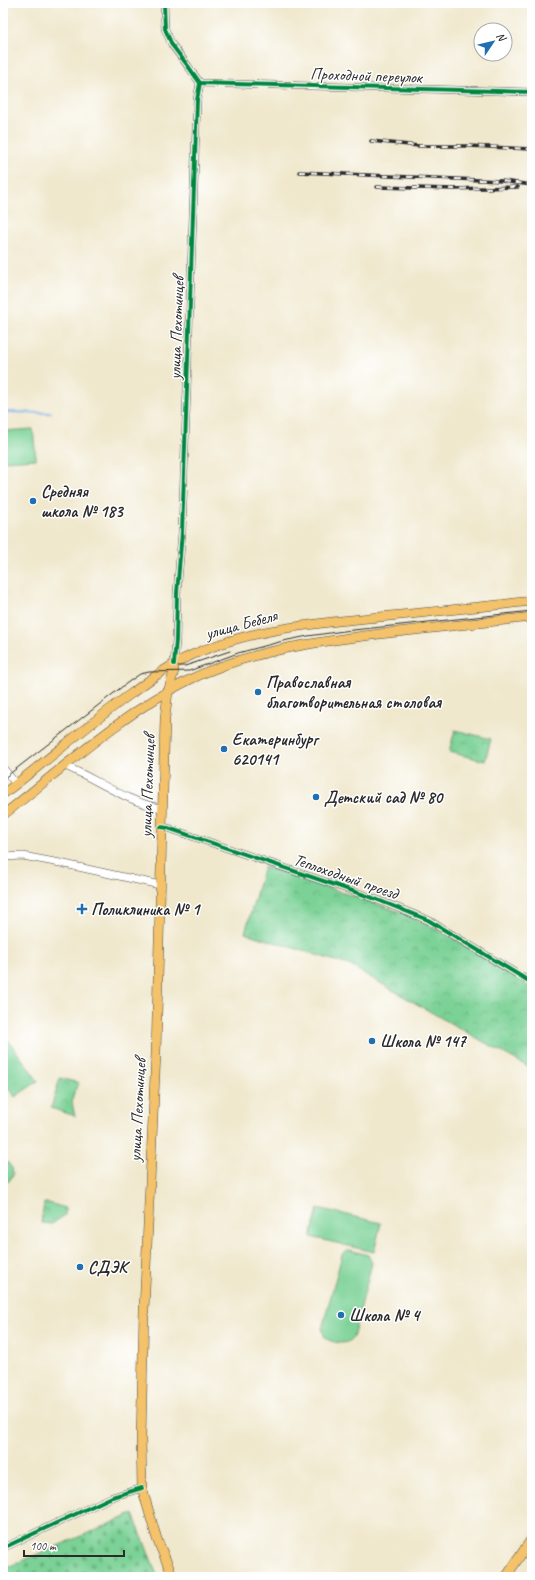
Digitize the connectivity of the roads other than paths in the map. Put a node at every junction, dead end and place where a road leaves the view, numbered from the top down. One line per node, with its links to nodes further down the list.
1 (164, 3): 2 (street)
2 (200, 83): 3 (street, Проходной переулок); 6 (street, улица Пехотинцев)
3 (532, 92)
4 (532, 601): 6 (main road, улица Бебеля)
5 (532, 617): 7 (main road, улица Бебеля)
6 (174, 664): 7 (main road, улица Пехотинцев); 10 (main road, улица Бебеля)
7 (168, 692): 8 (main road, улица Бебеля); 12 (main road, улица Пехотинцев)
8 (64, 766): 12 (street); 13 (main road, улица Бебеля)
9 (3, 768): 10 (street)
10 (16, 784): 11 (main road, улица Бебеля)
11 (3, 794)
12 (161, 808): 14 (main road, улица Пехотинцев)
13 (3, 815)
14 (161, 827): 16 (main road, улица Пехотинцев); 17 (street, Теплоходный проезд)
15 (3, 857): 16 (street)
16 (160, 885): 18 (main road, улица Пехотинцев)
17 (532, 984)
18 (142, 1488): 20 (street); 21 (main road, улица Пехотинцев)
19 (532, 1538): 22 (main road)
20 (3, 1548)
21 (173, 1577)
22 (506, 1577)

